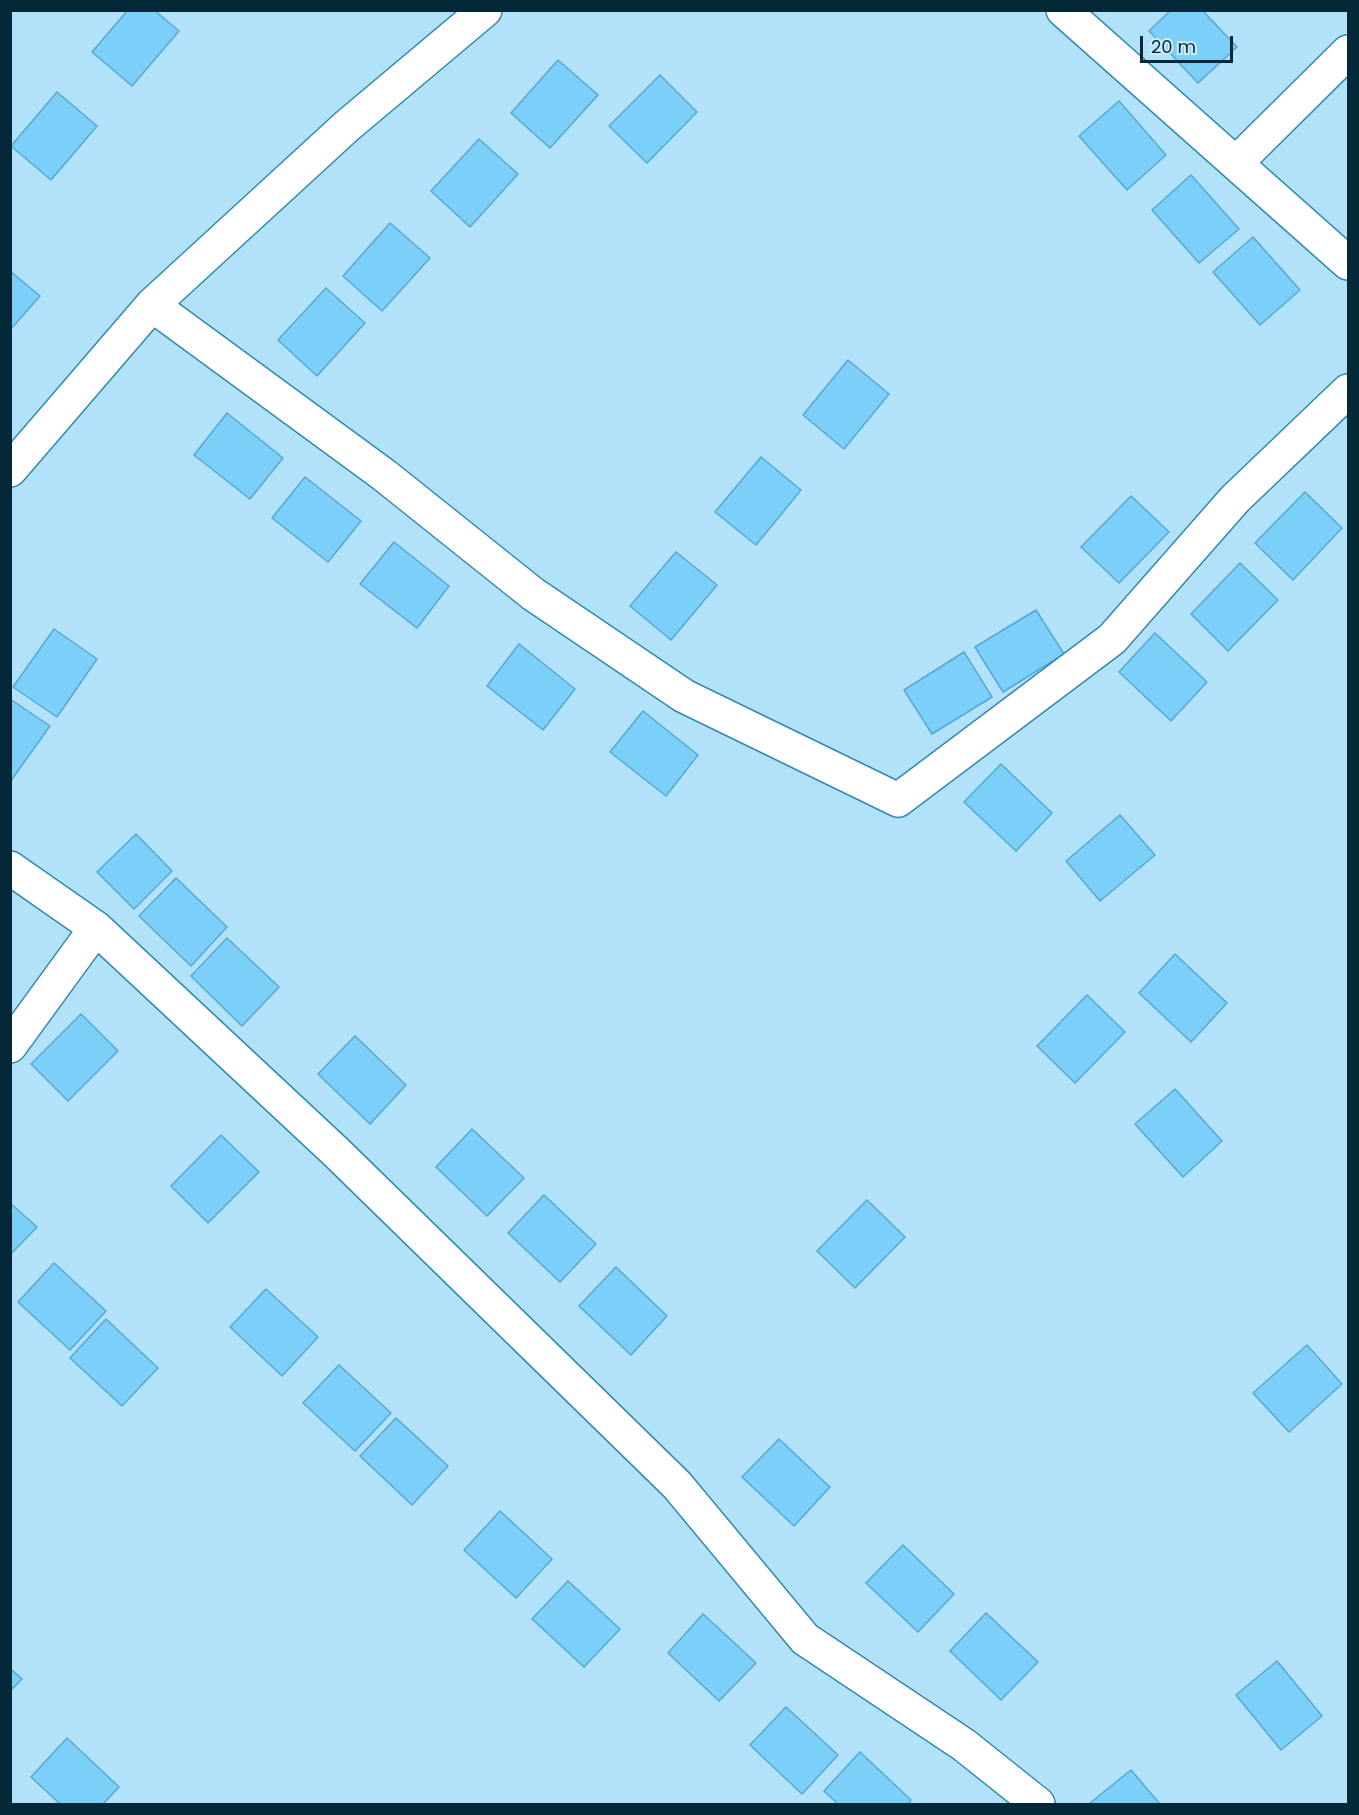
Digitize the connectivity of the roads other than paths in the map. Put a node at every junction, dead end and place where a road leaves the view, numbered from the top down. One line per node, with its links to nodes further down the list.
1 (485, 10): 6 (street)
2 (1063, 10): 4 (street)
3 (1348, 52): 4 (street)
4 (1236, 163): 5 (street)
5 (1348, 263)
6 (152, 305): 7 (street); 8 (street)
7 (1348, 391)
8 (10, 471)
9 (10, 868): 10 (street)
10 (96, 928): 11 (street); 12 (street)
11 (10, 1046)
12 (1038, 1804)

